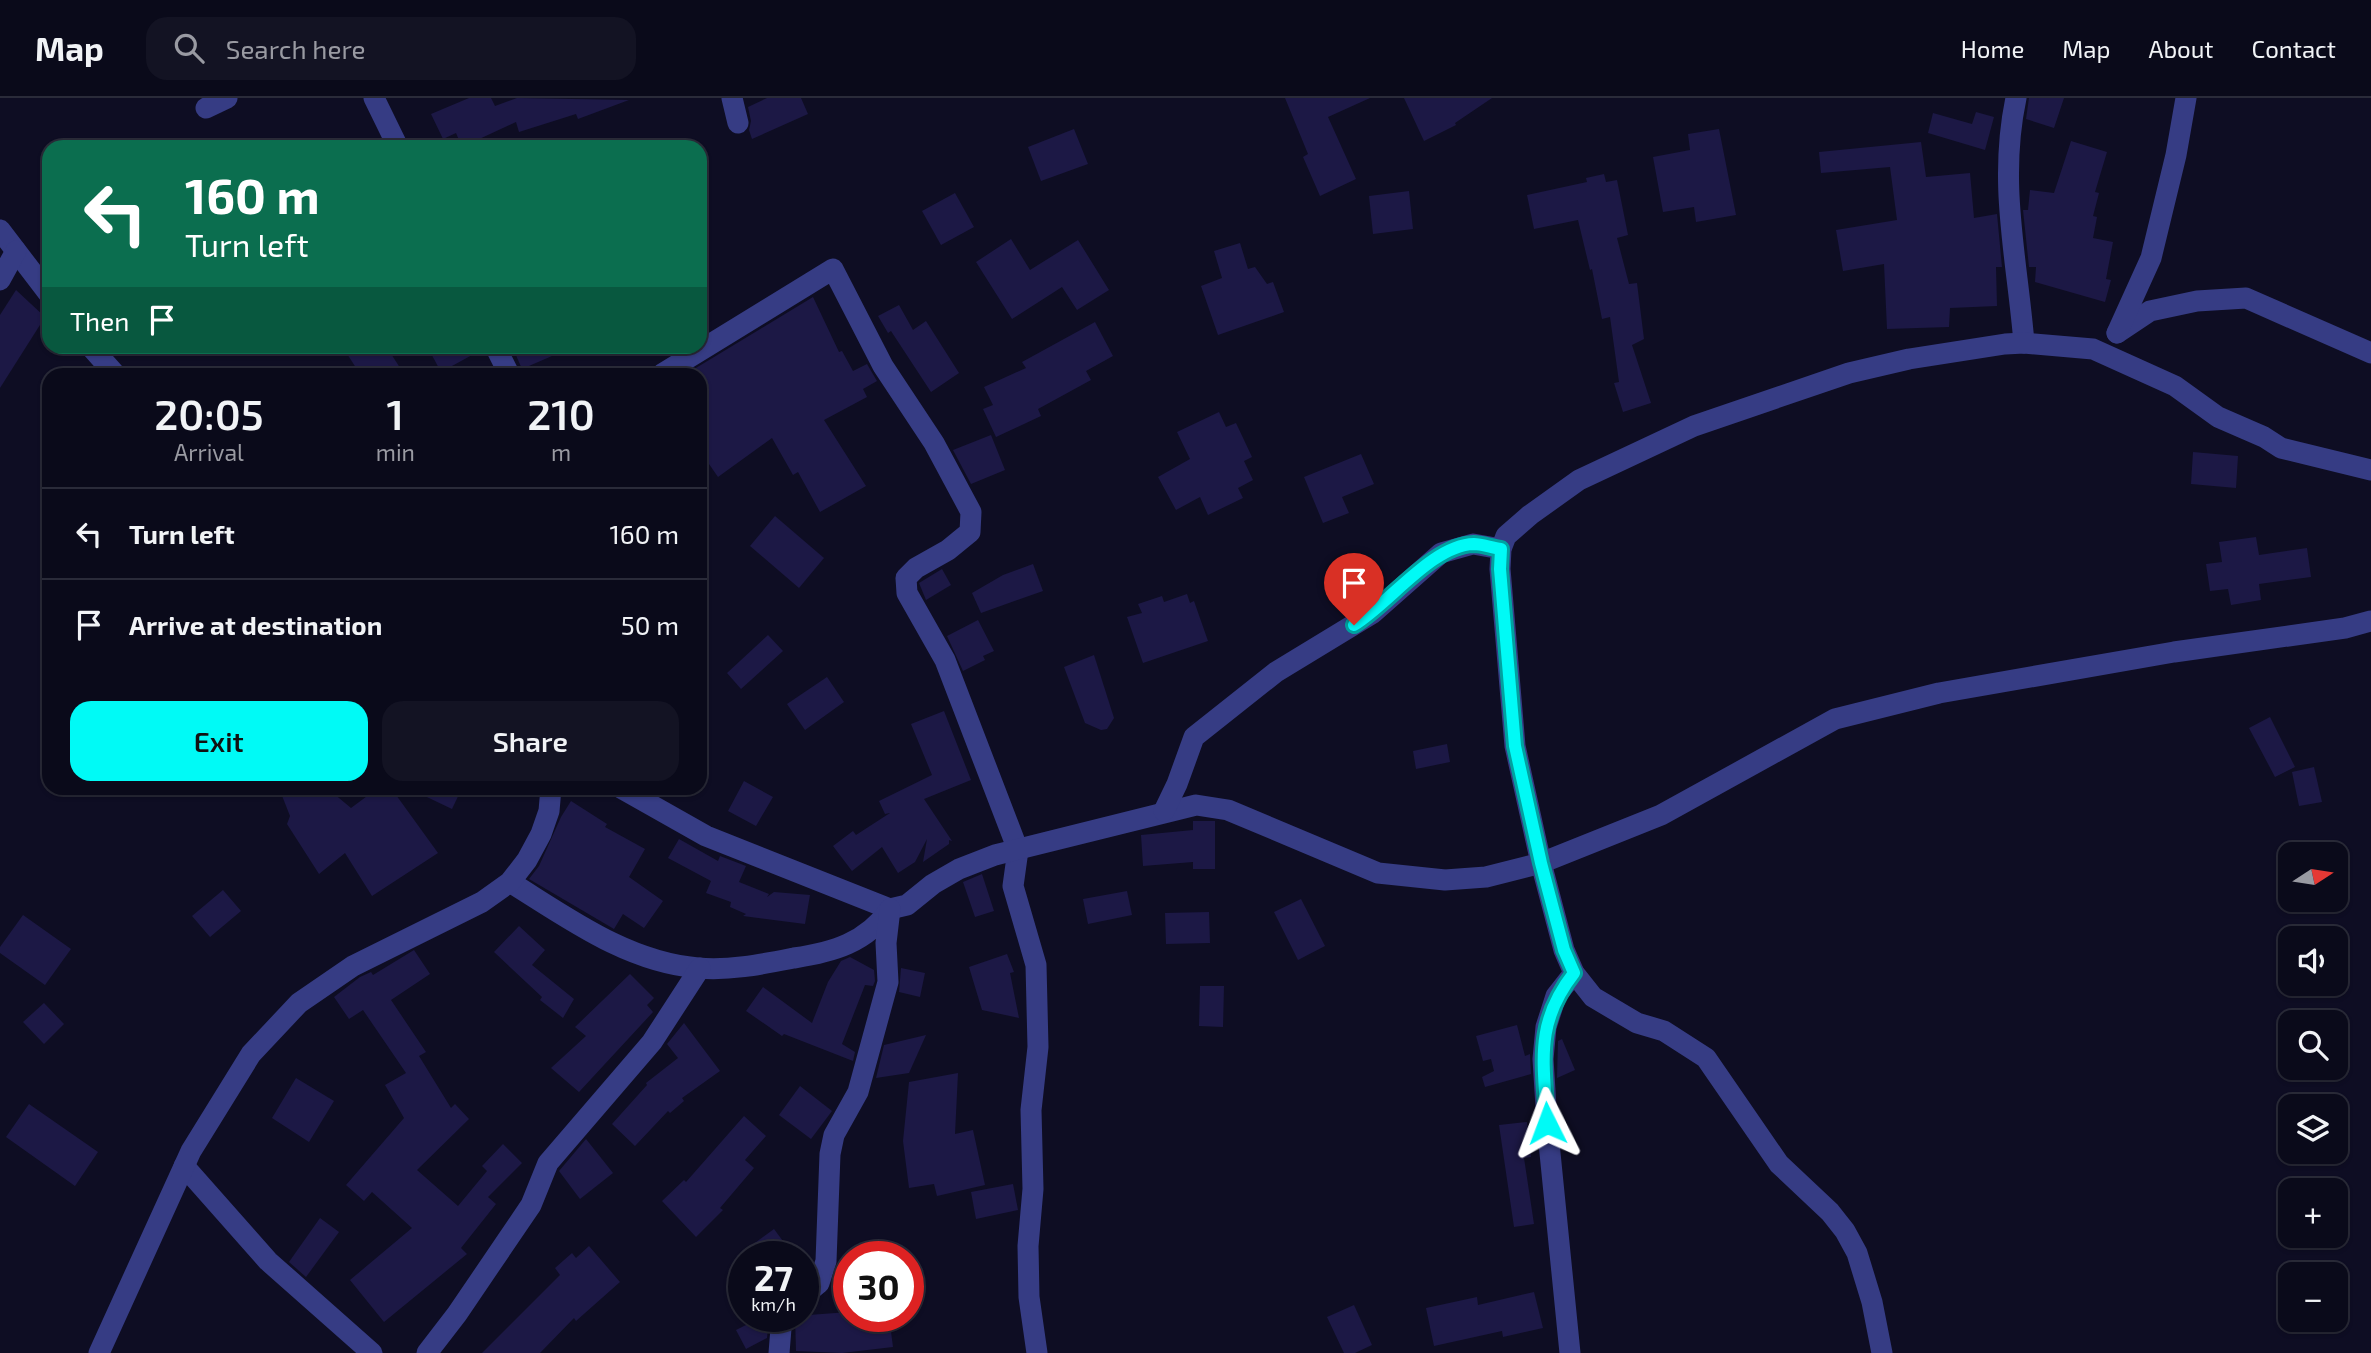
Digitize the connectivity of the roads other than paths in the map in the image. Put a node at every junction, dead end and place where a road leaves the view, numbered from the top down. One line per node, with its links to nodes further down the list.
1 (227, 98): 6 (street)
2 (374, 98): 8 (street)
3 (732, 98): 7 (street)
4 (2016, 98): 14 (street)
5 (2186, 98): 13 (street)
6 (206, 108)
7 (738, 123)
8 (395, 140)
9 (0, 230): 10 (street)
10 (16, 251): 11 (street); 12 (street)
11 (0, 280)
12 (42, 285)
13 (2117, 333): 16 (street); 19 (street)
14 (2024, 343): 19 (street); 23 (street)
15 (707, 346): 28 (street)
16 (2371, 353)
17 (97, 354): 20 (street)
18 (695, 354): 21 (street)
19 (2108, 357): 22 (street)
20 (110, 368)
21 (672, 368)
22 (2371, 470)
23 (1501, 549): 27 (street); 29 (street)
24 (2371, 621): 29 (street)
25 (550, 795): 30 (street)
26 (633, 795): 31 (street)
27 (1164, 811): 28 (street); 29 (street)
28 (1018, 850): 31 (street); 41 (street)
29 (1541, 863): 33 (street)
30 (510, 882): 32 (street); 34 (street)
31 (890, 909): 32 (street); 35 (street)
32 (700, 968): 39 (street)
33 (1574, 973): 42 (street); 43 (street)
34 (184, 1166): 37 (street); 38 (street)
35 (819, 1283)
36 (781, 1332): 40 (street)
37 (99, 1353)
38 (372, 1353)
39 (427, 1353)
40 (779, 1353)
41 (1037, 1353)
42 (1570, 1353)
43 (1882, 1353)

